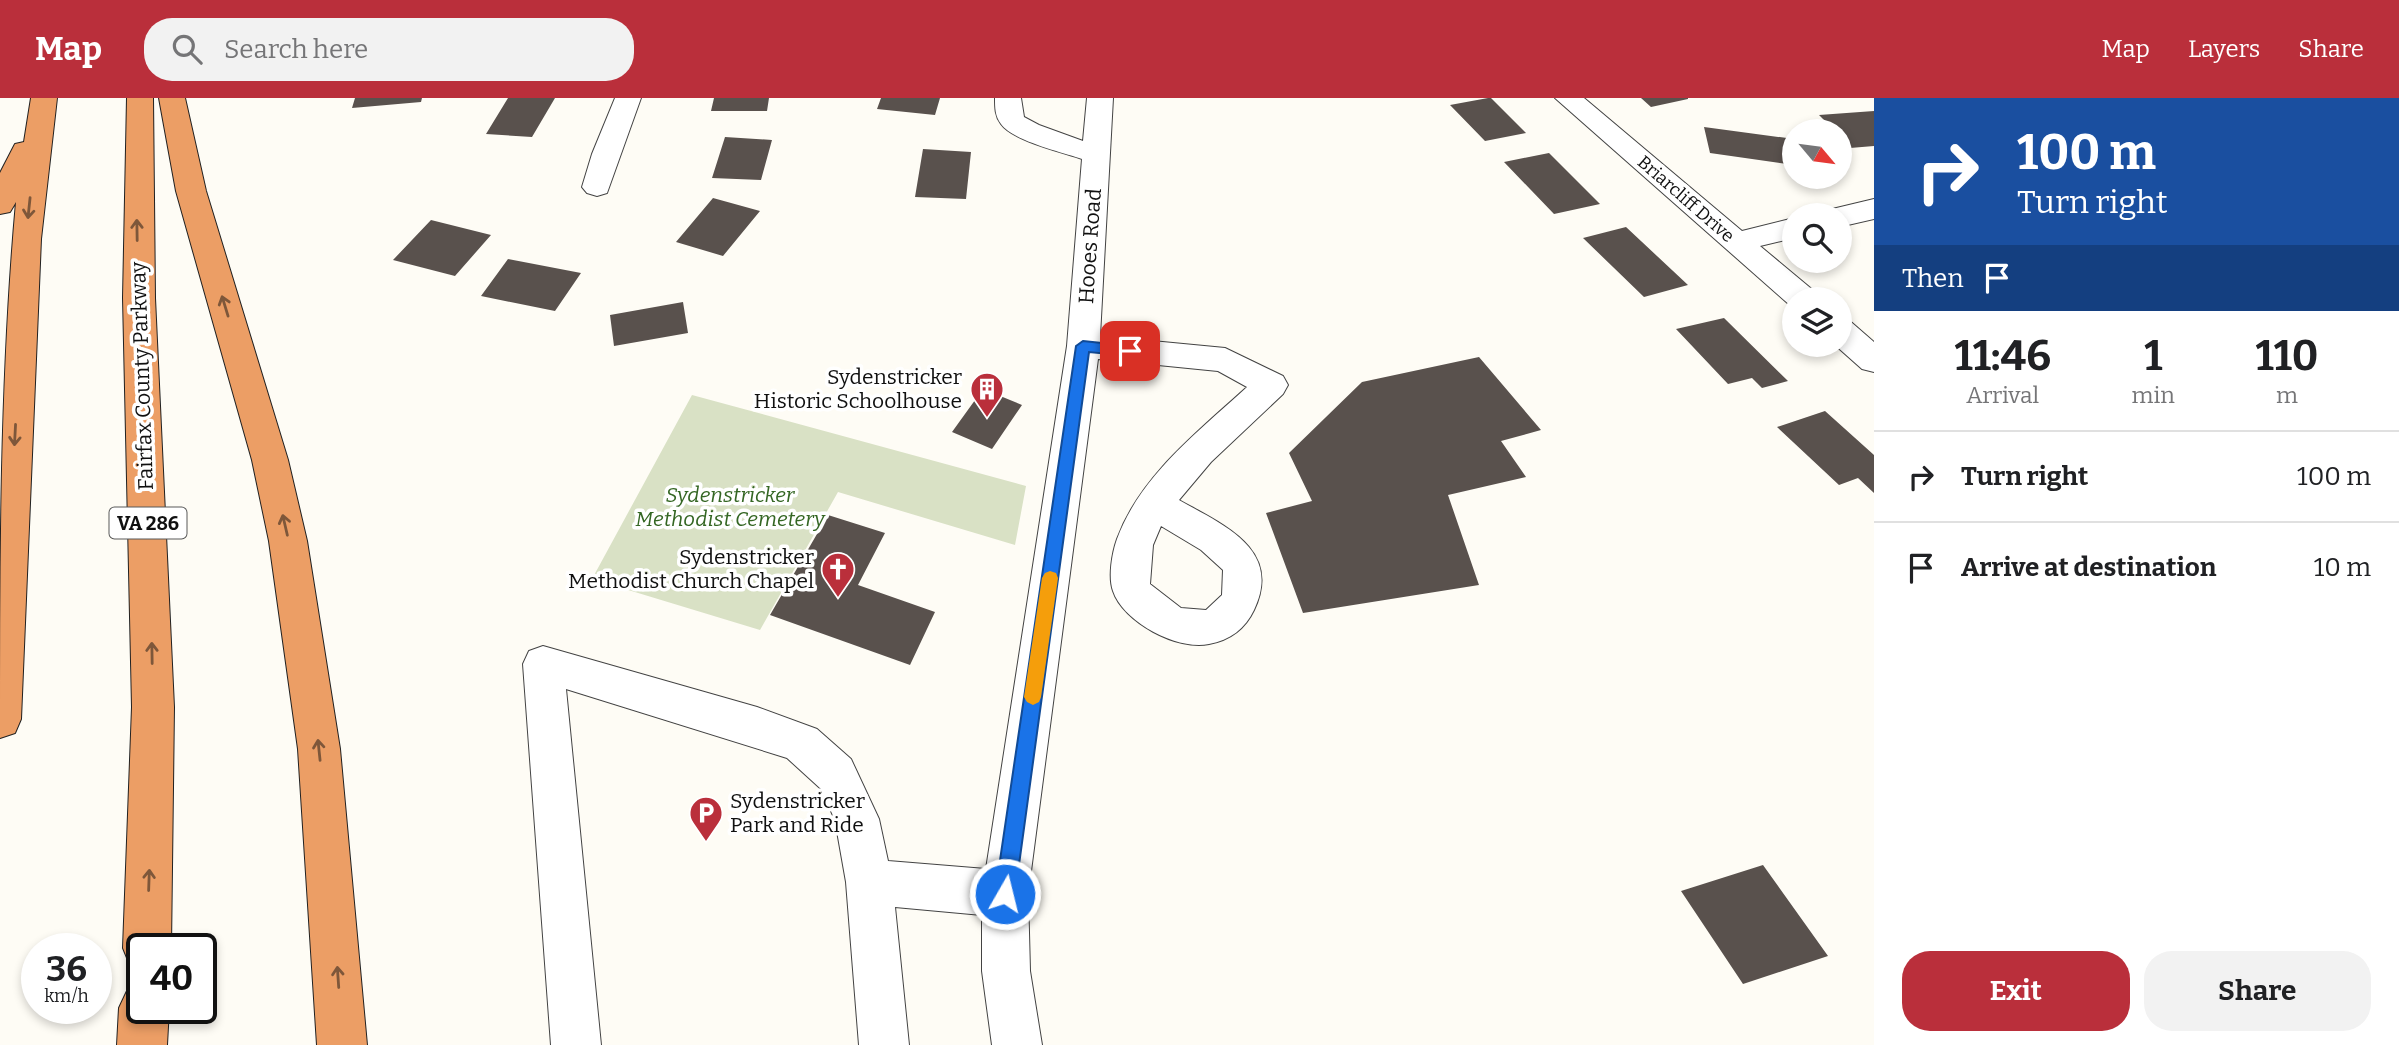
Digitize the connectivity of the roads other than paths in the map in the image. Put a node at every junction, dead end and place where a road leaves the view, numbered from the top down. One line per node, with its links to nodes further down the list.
1 (140, 98): 23 (highway, Fairfax County Parkway / VA 286, one-way to 1)
2 (172, 98): 26 (highway, one-way to 2)
3 (628, 98): 9 (street)
4 (1008, 98): 8 (street)
5 (1100, 98): 8 (street, Hooes Road)
6 (1569, 98): 14 (street, Briarcliff Drive)
7 (42, 107): 10 (highway); 20 (highway, one-way to 20)
8 (1097, 155): 17 (street, Hooes Road)
9 (597, 187)
10 (0, 205)
11 (1874, 209): 12 (street)
12 (1852, 214)
13 (1782, 231): 14 (street)
14 (1736, 242): 15 (street, Briarcliff Drive)
15 (1789, 287)
16 (1852, 341): 18 (street)
17 (1083, 346): 19 (street); 22 (street, Hooes Road)
18 (1874, 360)
19 (1157, 505)
20 (0, 719)
21 (869, 882): 22 (street); 27 (street); 28 (street)
22 (1005, 894): 29 (street, Hooes Road)
23 (147, 933)
24 (143, 1024): 25 (highway)
25 (142, 1045)
26 (342, 1045)
27 (576, 1045)
28 (884, 1045)
29 (1017, 1045)

